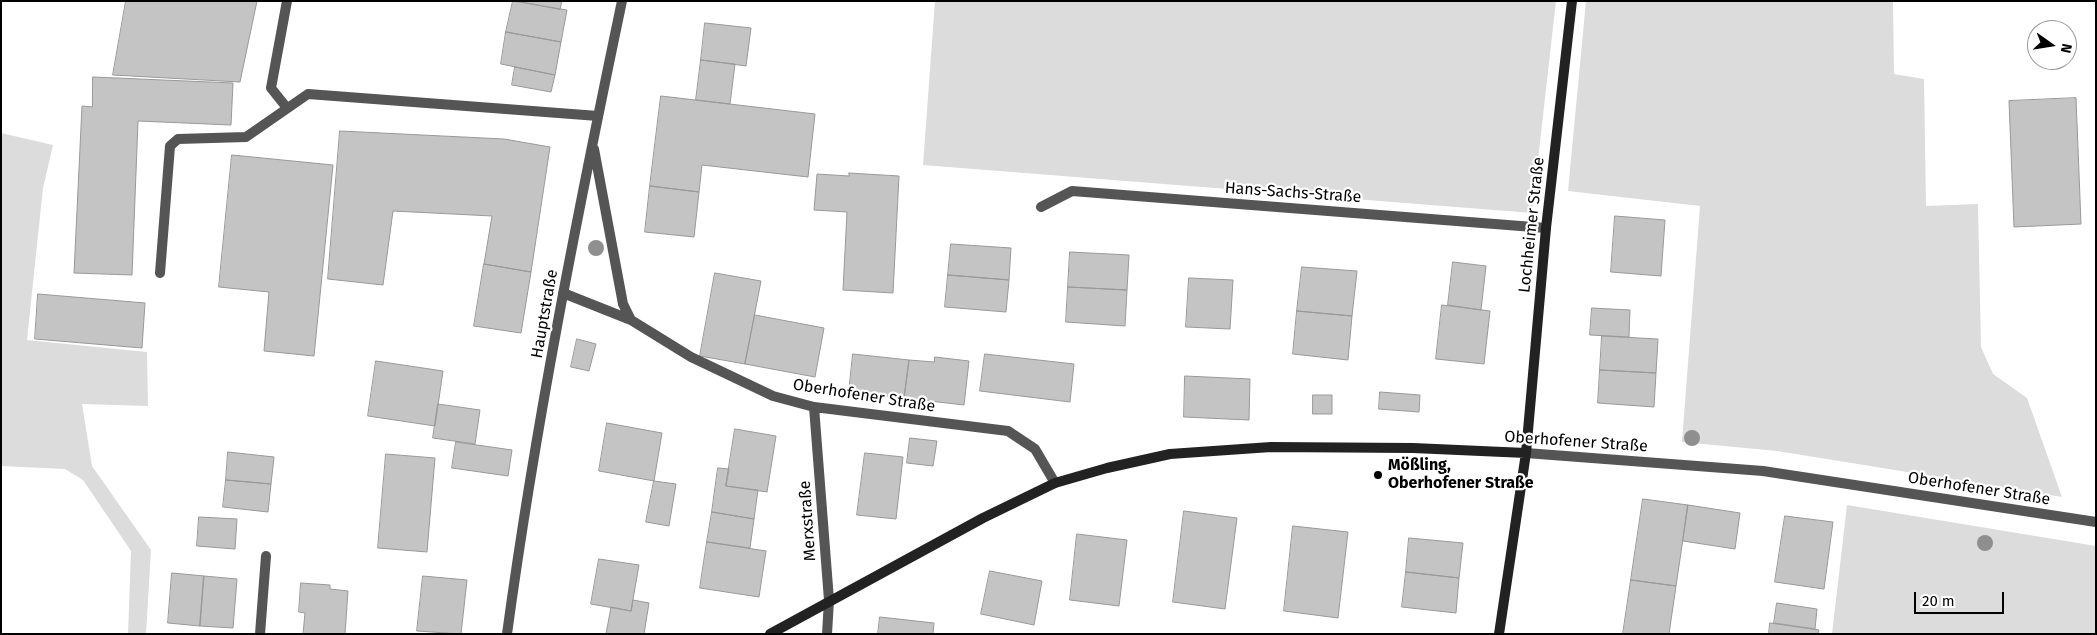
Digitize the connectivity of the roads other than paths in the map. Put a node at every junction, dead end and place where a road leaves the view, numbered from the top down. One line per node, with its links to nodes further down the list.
1 (287, 1): 4 (street)
2 (622, 1): 5 (street, Hauptstraße)
3 (1572, 1): 8 (street, Lochheimer Straße)
4 (287, 108): 5 (street); 9 (street)
5 (598, 116): 6 (street, Hauptstraße)
6 (593, 143): 10 (street, Hauptstraße); 11 (street)
7 (1041, 207): 8 (street, Hans-Sachs-Straße)
8 (1546, 228): 13 (street, Lochheimer Straße)
9 (160, 273)
10 (563, 293): 11 (street, Oberhofener Straße); 19 (street, Hauptstraße)
11 (631, 320): 12 (street, Oberhofener Straße)
12 (814, 407): 14 (street, Oberhofener Straße); 17 (street, Merxstraße)
13 (1526, 453): 14 (street, Oberhofener Straße); 15 (street, Oberhofener Straße); 22 (street, Lochheimer Straße)
14 (1054, 483): 17 (street, Oberhofener Straße)
15 (2096, 522)
16 (266, 556): 18 (street)
17 (828, 600): 20 (street, Oberhofener Straße); 21 (street, Merxstraße)
18 (260, 634)
19 (507, 634)
20 (770, 634)
21 (827, 634)
22 (1499, 634)

